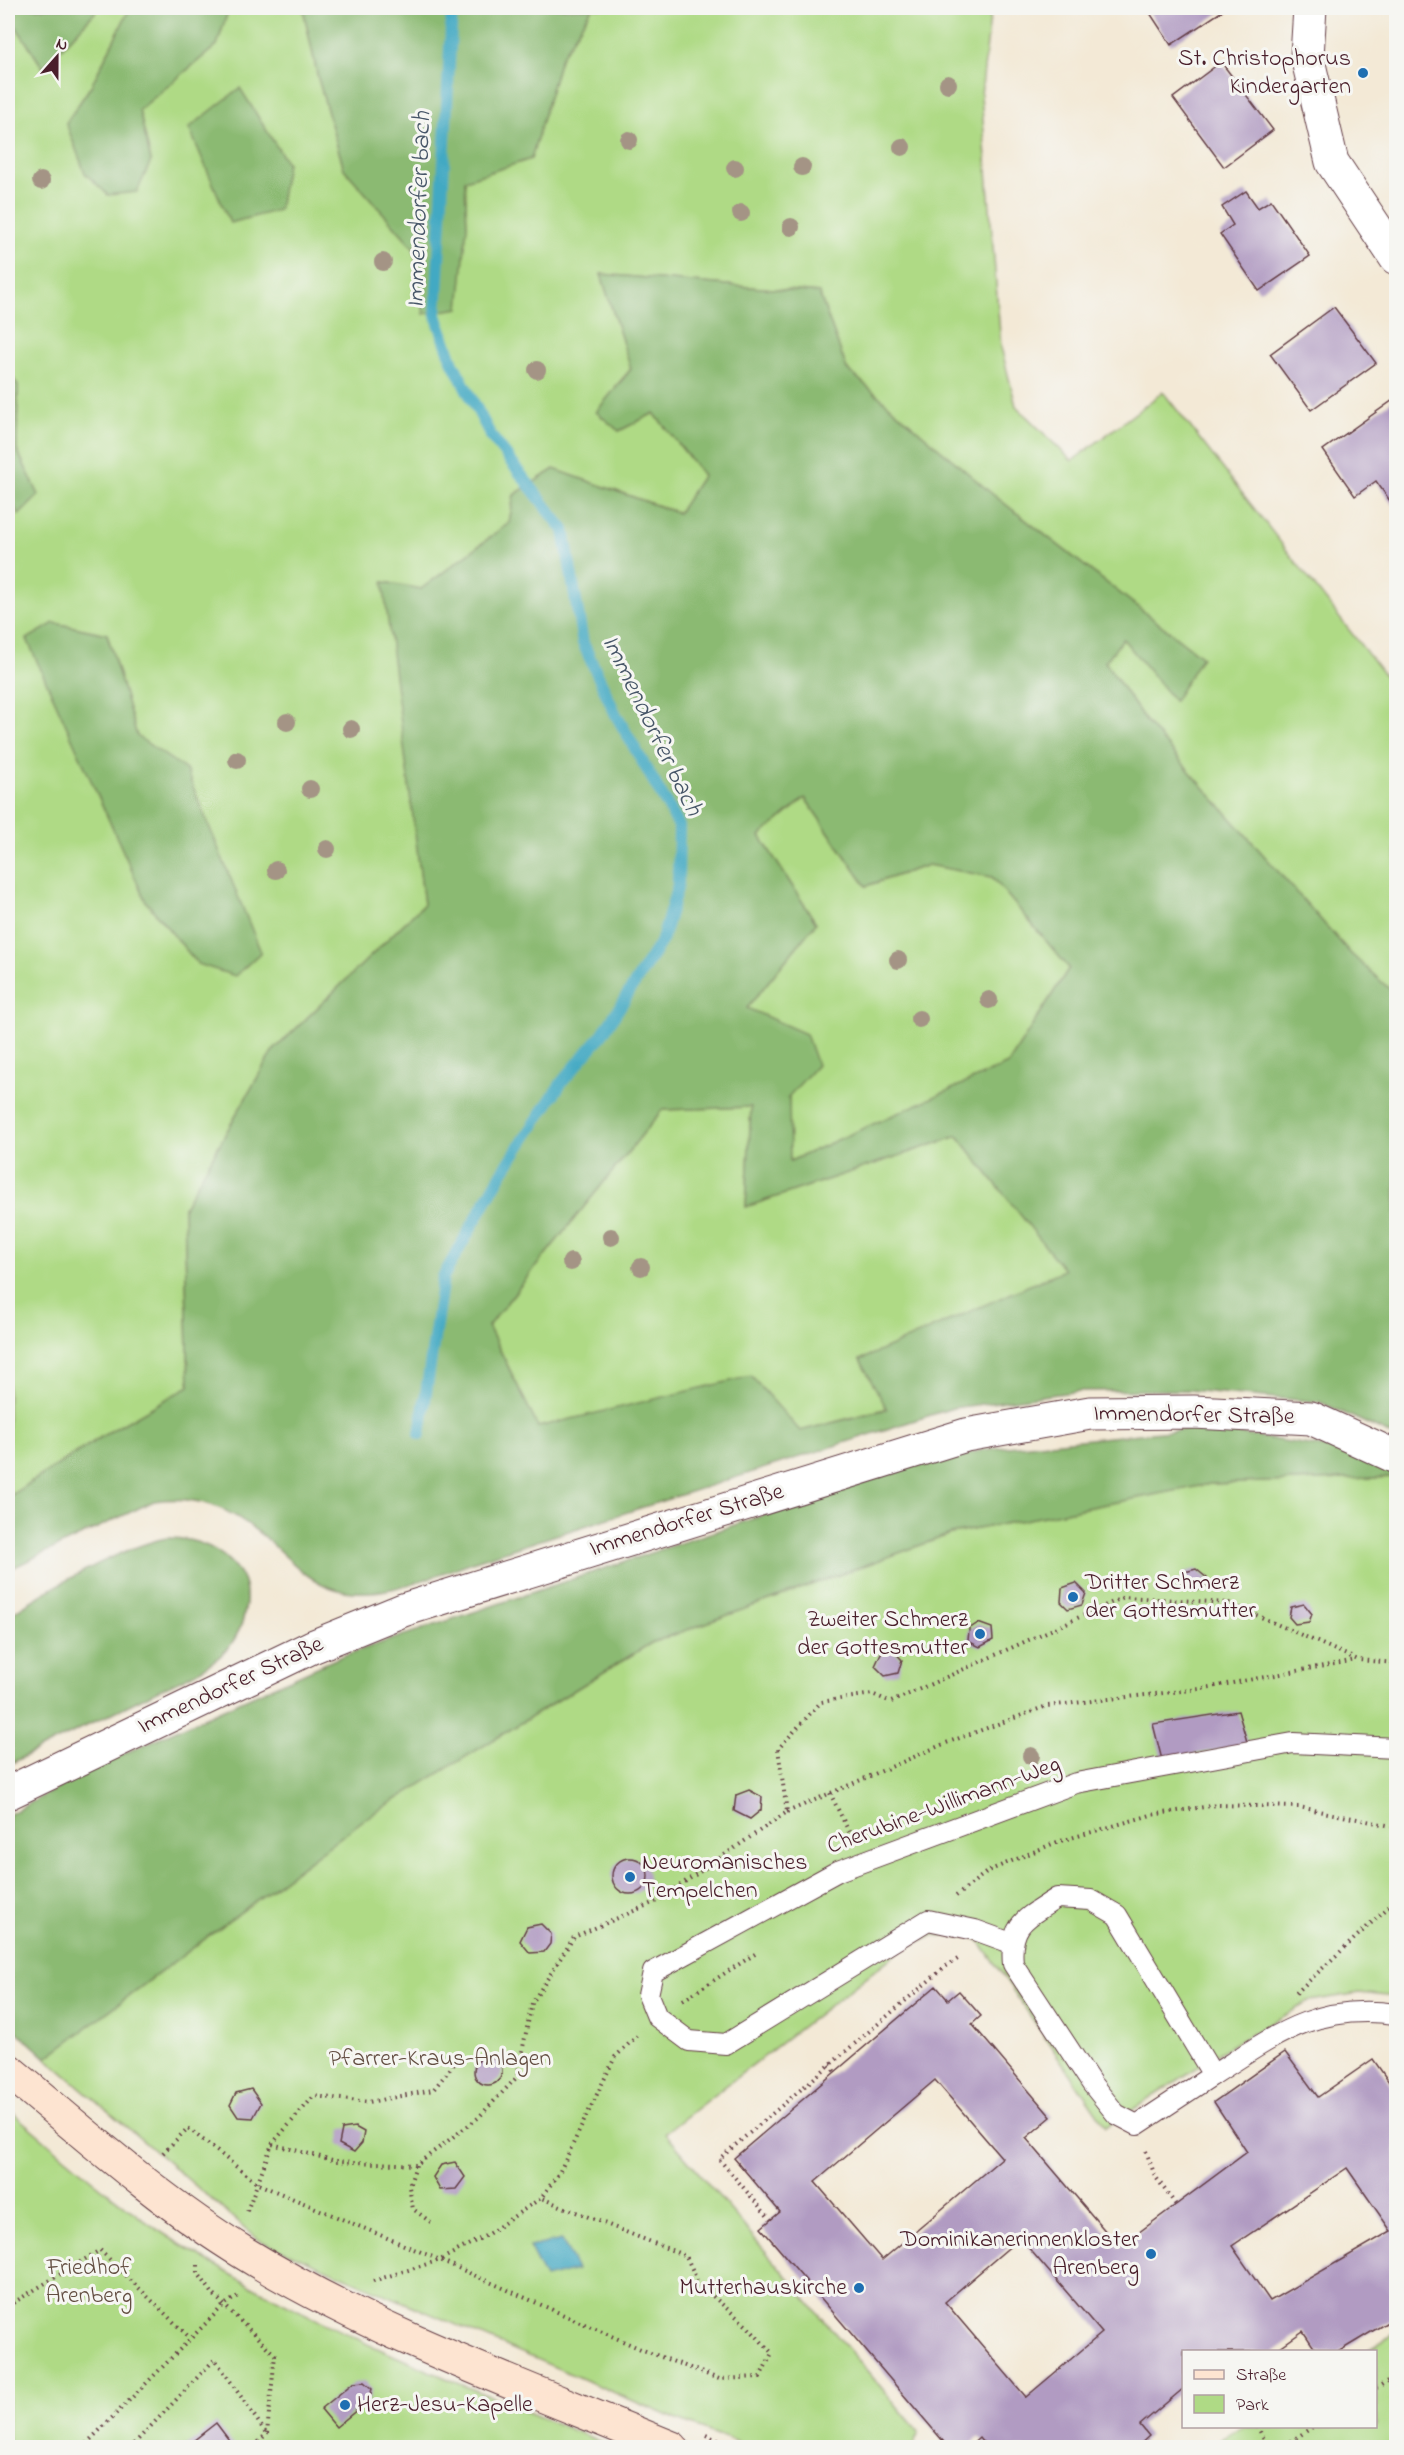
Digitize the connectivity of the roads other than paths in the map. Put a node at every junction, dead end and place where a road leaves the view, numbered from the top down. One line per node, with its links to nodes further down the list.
1 (1310, 8): 2 (street)
2 (1396, 258)
3 (1396, 1458): 5 (street, Immendorfer Straße)
4 (1396, 1749): 6 (lane, Cherubine-Willimann-Weg)
5 (8, 1793)
6 (1002, 1940): 9 (lane); 9 (lane)
7 (1396, 2014): 9 (lane)
8 (8, 2070): 10 (main road)
9 (1213, 2075)
10 (672, 2448)

